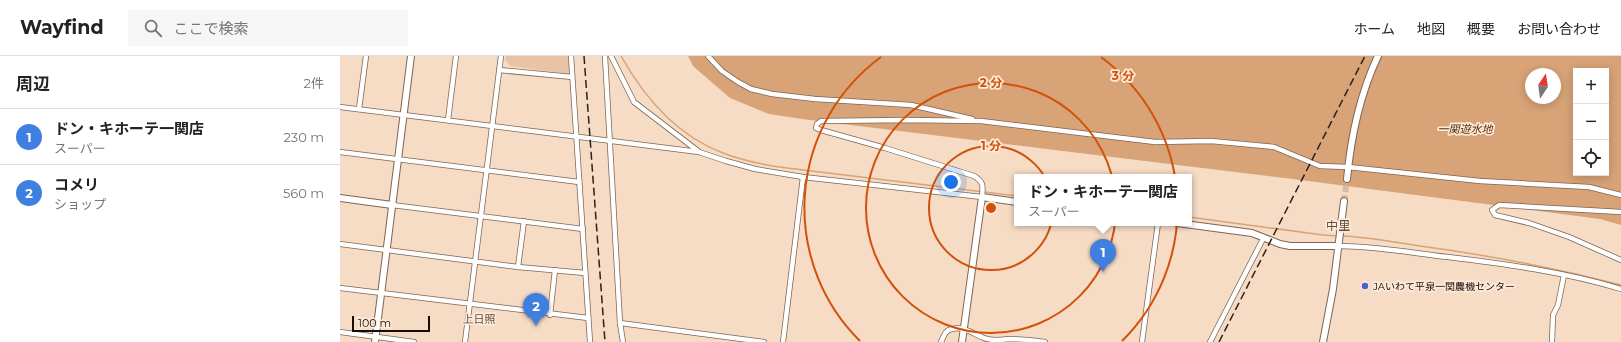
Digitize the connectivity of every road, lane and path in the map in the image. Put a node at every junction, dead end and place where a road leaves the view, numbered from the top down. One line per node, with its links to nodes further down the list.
1 (366, 56): 13 (street)
2 (411, 56): 14 (street)
3 (456, 56): 15 (street)
4 (501, 56): 10 (street)
5 (571, 56): 11 (street)
6 (605, 56): 19 (street)
7 (611, 56): 21 (street)
8 (708, 56): 16 (street)
9 (1378, 56): 23 (street)
10 (499, 70): 11 (street); 17 (street)
11 (572, 77): 18 (street)
12 (340, 107): 13 (street)
13 (359, 109): 14 (street)
14 (404, 115): 15 (street); 22 (street)
15 (448, 120): 17 (street)
16 (981, 121): 23 (street); 29 (street)
17 (493, 126): 18 (street); 24 (street)
18 (576, 136): 19 (street); 27 (street)
19 (609, 141): 21 (street); 56 (street)
20 (340, 152): 22 (street)
21 (699, 152): 25 (street)
22 (398, 160): 24 (street); 33 (street)
23 (1348, 166): 26 (street); 28 (street)
24 (487, 171): 27 (street); 35 (street)
25 (803, 177): 29 (street); 65 (street)
26 (1347, 179)
27 (579, 182): 39 (street)
28 (1621, 195)
29 (982, 196): 31 (street); 57 (street)
30 (340, 198): 33 (street)
31 (1014, 201)
32 (1344, 201): 42 (street)
33 (392, 205): 35 (street); 43 (street)
34 (1621, 212): 44 (street)
35 (481, 215): 36 (street); 45 (street)
36 (524, 221): 39 (street); 46 (street)
37 (1192, 225): 40 (street)
38 (1158, 226): 69 (street)
39 (583, 229): 48 (street)
40 (1264, 237): 42 (street); 70 (street)
41 (340, 244): 43 (street)
42 (1339, 246): 49 (street); 71 (street)
43 (386, 250): 45 (street); 52 (street)
44 (1621, 260)
45 (475, 261): 46 (street); 53 (street)
46 (518, 267): 47 (street)
47 (555, 270): 48 (street); 54 (street)
48 (585, 273): 55 (street)
49 (1564, 275): 51 (street); 72 (street)
50 (340, 288): 52 (street)
51 (1621, 289)
52 (381, 293): 53 (street); 59 (street)
53 (470, 304): 54 (street); 61 (street)
54 (550, 314): 55 (street)
55 (588, 318): 62 (street)
56 (620, 323): 63 (street); 64 (street)
57 (963, 329): 66 (street); 67 (street); 68 (street)
58 (340, 332): 59 (street)
59 (375, 339): 60 (street)
60 (414, 342)
61 (465, 342)
62 (590, 342)
63 (623, 342)
64 (764, 342)
65 (783, 342)
66 (941, 342)
67 (962, 342)
68 (1045, 342)
69 (1142, 342)
70 (1210, 342)
71 (1323, 342)
72 (1552, 342)

